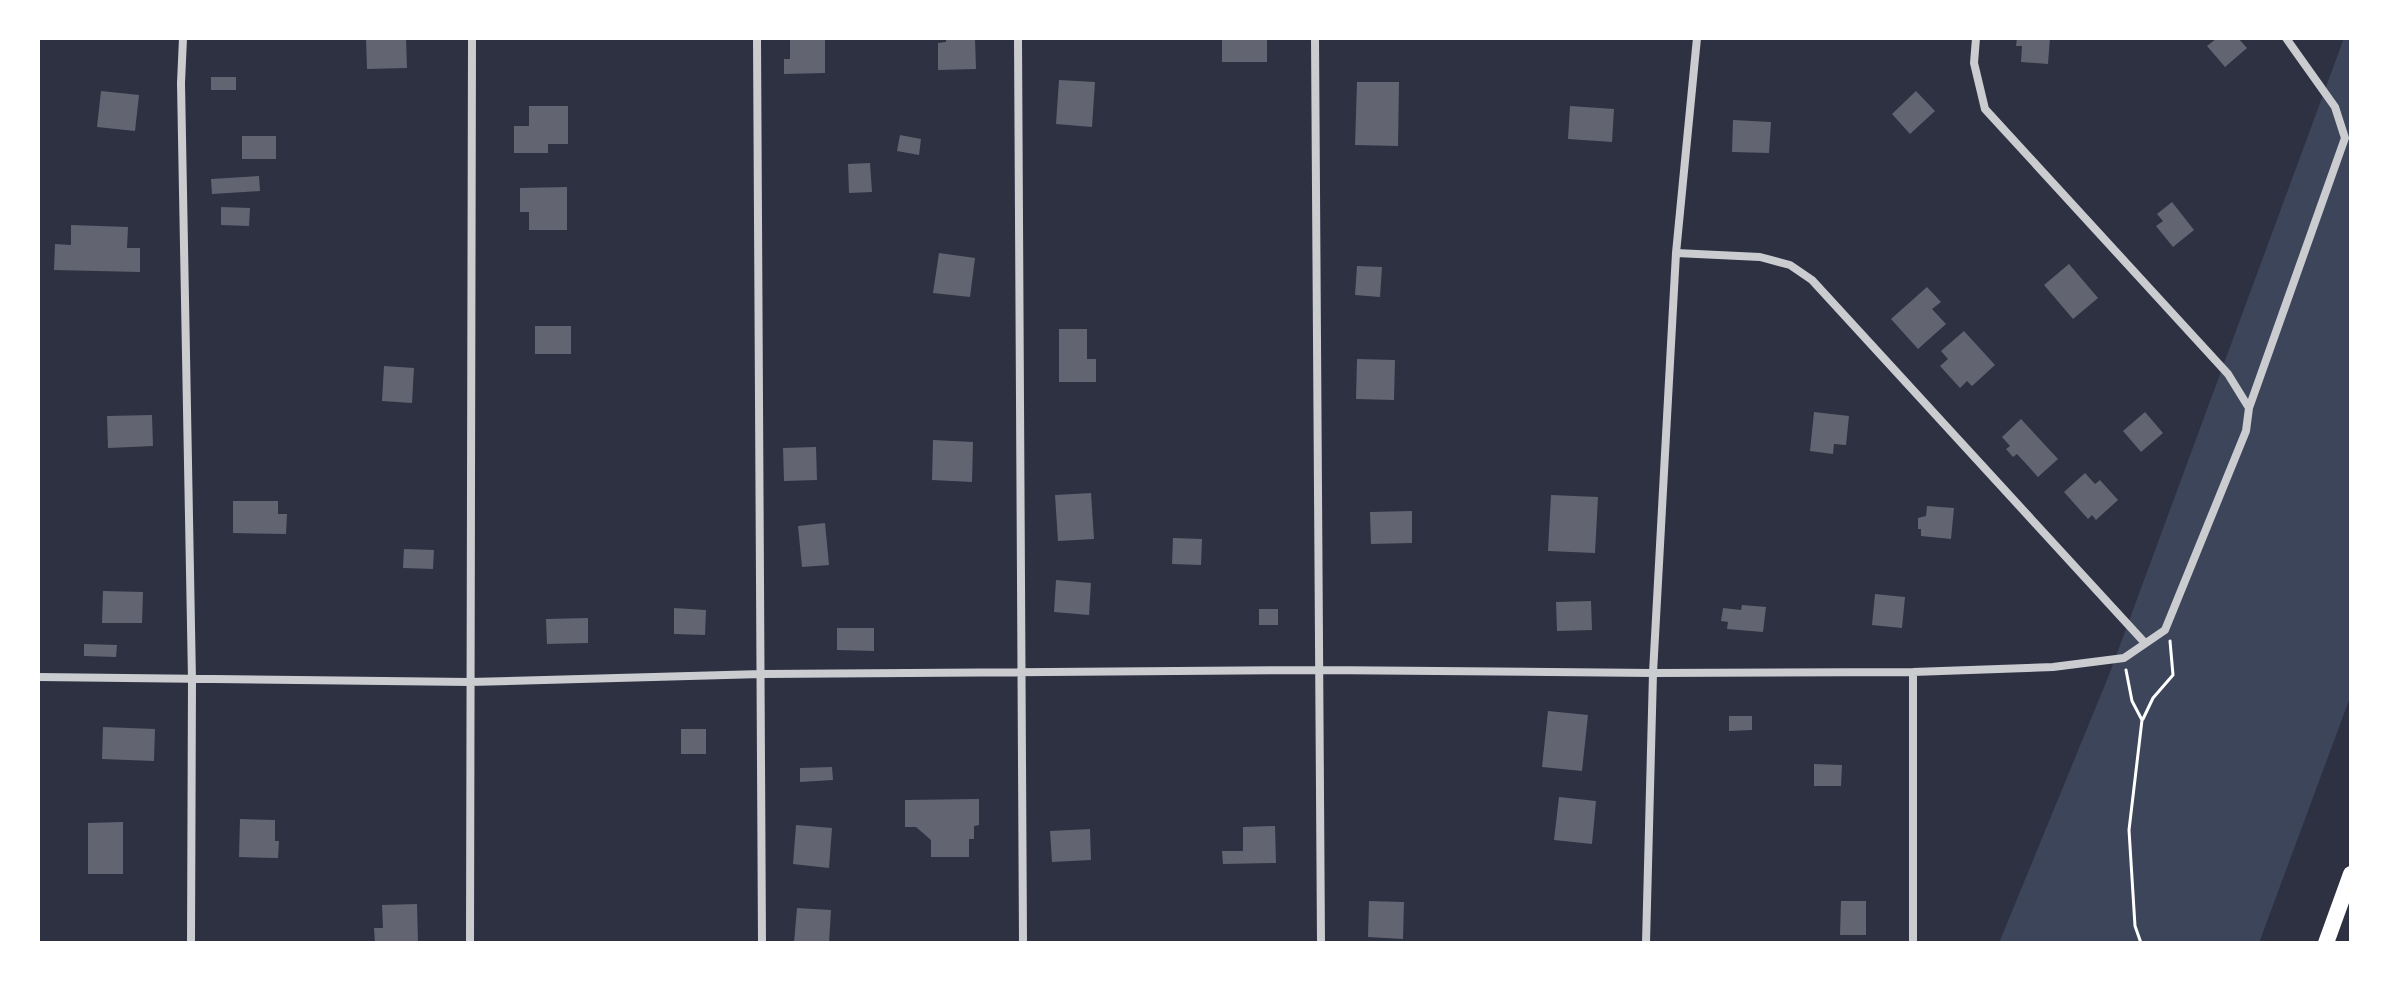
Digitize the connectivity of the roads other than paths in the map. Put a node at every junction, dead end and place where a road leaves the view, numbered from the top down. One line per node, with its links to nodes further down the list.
1 (183, 38): 18 (street)
2 (472, 38): 19 (street)
3 (757, 38): 16 (street)
4 (1018, 38): 13 (street)
5 (1315, 38): 12 (street)
6 (1697, 38): 9 (street)
7 (1976, 38): 10 (street)
8 (2286, 38): 10 (street)
9 (1676, 253): 11 (street); 15 (street)
10 (2249, 408): 11 (street)
11 (2145, 643): 14 (street)
12 (1320, 670): 13 (street); 15 (street); 25 (street)
13 (1023, 672): 16 (street); 24 (street)
14 (1913, 672): 15 (street); 27 (street)
15 (1653, 673): 26 (street)
16 (762, 674): 19 (street); 23 (street)
17 (38, 677): 18 (street)
18 (192, 680): 19 (street); 21 (street)
19 (470, 682): 22 (street)
20 (2351, 874): 28 (main road)
21 (191, 943)
22 (470, 943)
23 (762, 943)
24 (1023, 943)
25 (1321, 943)
26 (1646, 943)
27 (1913, 943)
28 (2326, 943)

